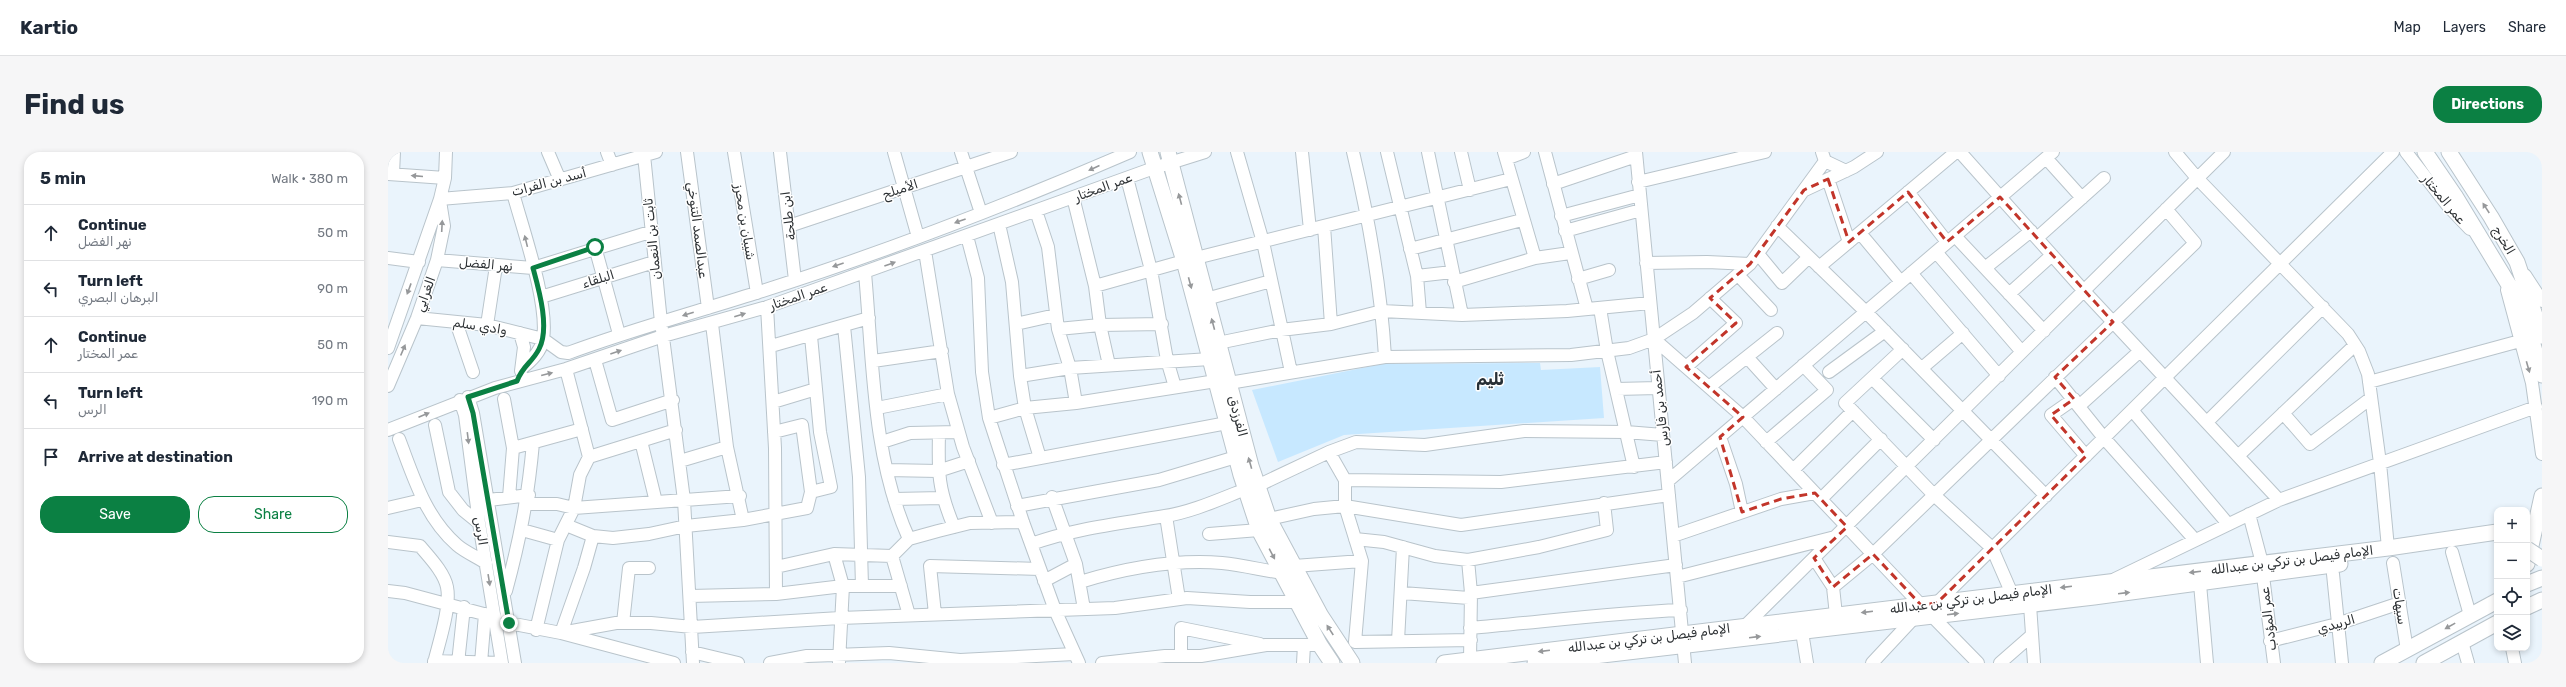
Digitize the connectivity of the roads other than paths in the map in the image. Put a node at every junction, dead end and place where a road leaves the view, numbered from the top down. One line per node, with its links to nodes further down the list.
1 (394, 152): 43 (street)
2 (446, 152): 44 (street, الغرابي)
3 (548, 152): 50 (street)
4 (607, 152): 39 (street)
5 (687, 152): 135 (street, عبدالصمد التنوخي)
6 (734, 152): 126 (street, شيبان بن محرز)
7 (780, 152): 74 (street, ابن طلحة)
8 (894, 152): 53 (street)
9 (961, 152): 40 (street)
10 (1011, 152): 40 (street, الأميلح)
11 (1130, 152): 69 (street, عمر المختار, one-way to 69)
12 (1150, 152): 41 (main road, الفرزدق)
13 (1205, 152): 38 (street, عمر المختار)
14 (1237, 152): 86 (street)
15 (1302, 152): 77 (street)
16 (1353, 152): 70 (street)
17 (1386, 152): 65 (street)
18 (1428, 152): 62 (street)
19 (1461, 152): 54 (street)
20 (1524, 152): 36 (street)
21 (1545, 152): 52 (street)
22 (1765, 152): 51 (street)
23 (1877, 152): 42 (street)
24 (1956, 152): 56 (street)
25 (1960, 152): 61 (street)
26 (2174, 152): 47 (street)
27 (2224, 152): 47 (street)
28 (2393, 152): 105 (street)
29 (2406, 152): 88 (street, عمر المختار)
30 (2425, 152): 88 (main road, الخرج)
31 (2449, 152): 57 (main road, الخرج)
32 (2457, 152): 57 (street)
33 (650, 154): 39 (street, أسد بن الفرات); 79 (street, ثابت بن النعمان)
34 (1636, 154): 51 (street, أحمد بن فارس); 52 (street)
35 (2049, 155): 61 (street); 63 (street)
36 (1505, 156): 48 (street)
37 (1823, 157): 42 (street); 55 (street)
38 (1169, 158): 41 (street, عمر المختار); 100 (main road, الفرزدق, one-way to 38)
39 (612, 165): 50 (street, أسد بن الفرات)
40 (965, 168): 53 (street, الأميلح); 69 (street)
41 (1154, 168): 45 (street, عمر المختار); 100 (main road, الفرزدق)
42 (1846, 171): 49 (street)
43 (390, 174): 44 (street, one-way to 43)
44 (445, 178): 64 (street, الغرابي)
45 (1127, 178): 60 (street, عمر المختار); 111 (street)
46 (2104, 178): 63 (street)
47 (2197, 178): 66 (street); 105 (street)
48 (1511, 179): 54 (street); 72 (street)
49 (1828, 179): 55 (street); 87 (street)
50 (560, 180): 58 (street, أسد بن الفرات)
51 (1638, 182): 59 (street, أحمد بن فارس)
52 (1553, 184): 71 (street)
53 (903, 188): 74 (street, الأميلح); 83 (street)
54 (1470, 190): 62 (street)
55 (1804, 190): 76 (street)
56 (1908, 192): 80 (street); 84 (street)
57 (2475, 192): 103 (main road, الخرج, one-way to 57)
58 (513, 194): 64 (street, أسد بن الفرات); 109 (street, one-way to 58)
59 (1640, 195): 67 (street, أحمد بن فارس); 71 (street)
60 (1073, 197): 68 (street, عمر المختار); 124 (street)
61 (2000, 197): 81 (street); 84 (street)
62 (1439, 198): 65 (street); 85 (street)
63 (2082, 198): 81 (street)
64 (440, 199): 99 (street, الغرابي, one-way to 64); 101 (street, الغرابي)
65 (1400, 207): 70 (street); 90 (street)
66 (2166, 209): 125 (street); 149 (street)
67 (1641, 210): 78 (street); 104 (street, أحمد بن فارس)
68 (1036, 211): 73 (street, عمر المختار); 142 (street)
69 (981, 213): 83 (street, عمر المختار, one-way to 83)
70 (1368, 215): 75 (street); 139 (street)
71 (1561, 216): 78 (street)
72 (1522, 220): 85 (street); 98 (street)
73 (999, 224): 82 (street, عمر المختار); 152 (street)
74 (789, 226): 121 (street, ابن طلحة)
75 (1324, 226): 77 (street); 154 (street)
76 (1778, 226): 94 (street); 96 (street)
77 (1310, 230): 86 (street)
78 (1564, 231): 93 (street)
79 (650, 232): 89 (street, نهر الفضل); 102 (street, ثابت بن النعمان)
80 (1860, 233): 87 (street); 123 (street)
81 (2034, 235): 95 (street); 110 (street)
82 (967, 236): 91 (street, عمر المختار); 228 (street)
83 (918, 237): 121 (street, عمر المختار, one-way to 121)
84 (1951, 239): 92 (street); 110 (street)
85 (1446, 240): 90 (street); 118 (street)
86 (1263, 242): 100 (street); 122 (street)
87 (1849, 242): 108 (street)
88 (2485, 244): 116 (main road, الخرج)
89 (595, 247): 109 (street, نهر الفضل); 119 (street)
90 (1410, 249): 117 (street)
91 (925, 251): 113 (street, عمر المختار, one-way to 91); 177 (street)
92 (1936, 252): 114 (street); 179 (street)
93 (1570, 253): 98 (street); 120 (street)
94 (1758, 254): 96 (street); 106 (street)
95 (2052, 255): 125 (street); 127 (street)
96 (1809, 257): 108 (street)
97 (388, 258): 101 (street)
98 (1535, 258): 118 (street)
99 (437, 260): 107 (street, نهر الفضل); 144 (street, الغرابي)
100 (1190, 260): 111 (street); 129 (main road, الفرزدق); 184 (main road, الفرزدق, one-way to 184)
101 (419, 262): 171 (street, الغرابي, one-way to 171)
102 (654, 262): 119 (street, البلقاء); 148 (street, ثابت بن النعمان)
103 (2517, 262): 131 (street); 146 (main road, الخرج)
104 (1646, 263): 106 (street); 132 (street, أحمد بن فارس)
105 (2281, 263): 134 (street); 201 (street)
106 (1750, 264): 115 (street)
107 (496, 266): 109 (street, نهر الفضل); 150 (street)
108 (1819, 267): 140 (street)
109 (533, 268): 128 (street)
110 (1985, 268): 127 (street)
111 (1152, 270): 124 (street); 153 (street)
112 (1609, 270): 120 (street)
113 (865, 273): 133 (street, عمر المختار); 145 (street)
114 (1911, 273): 123 (street); 163 (street)
115 (1738, 275): 130 (street); 138 (street)
116 (2504, 275): 146 (main road, الخرج); 170 (street)
117 (1417, 276): 118 (street); 141 (street)
118 (1453, 277): 143 (street)
119 (603, 278): 128 (street, البلقاء); 164 (street)
120 (1578, 279): 137 (street)
121 (795, 280): 126 (street, عمر المختار)
122 (1271, 281): 129 (street); 158 (street)
123 (1901, 282): 140 (street)
124 (1095, 286): 155 (street)
125 (2084, 291): 149 (street); 160 (street)
126 (757, 293): 135 (street, عمر المختار)
127 (2009, 294): 160 (street)
128 (541, 297): 168 (street)
129 (1206, 298): 172 (main road, الفرزدق, one-way to 129)
130 (1710, 298): 169 (street); 188 (street)
131 (2542, 301)
132 (1650, 303): 136 (street); 169 (street, أحمد بن فارس)
133 (767, 307): 151 (street, عمر المختار, one-way to 133); 174 (street)
134 (2323, 307): 173 (street); 229 (street)
135 (708, 308): 148 (street, عمر المختار, one-way to 148)
136 (1600, 308): 137 (street); 176 (street)
137 (1587, 309): 143 (street)
138 (1772, 310)
139 (1382, 311): 141 (street); 154 (street); 181 (street)
140 (1866, 312): 159 (street); 187 (street)
141 (1420, 313): 143 (street)
142 (1056, 315): 152 (street); 157 (street)
143 (1462, 315)
144 (416, 318): 147 (street, وادي سلم); 205 (street, الغرابي, one-way to 144)
145 (869, 318): 156 (street); 185 (street)
146 (2532, 320): 167 (main road, الخرج); 196 (main road)
147 (456, 322): 150 (street, وادي سلم); 193 (street)
148 (661, 322): 164 (street, عمر المختار); 165 (street, ثابت بن النعمان)
149 (2113, 322): 178 (street); 199 (street)
150 (487, 324): 161 (street, وادي سلم)
151 (712, 324): 165 (street, عمر المختار); 250 (street)
152 (1016, 324): 197 (street)
153 (1162, 324): 155 (street); 183 (street)
154 (1331, 324): 158 (street)
155 (1100, 325): 157 (street); 186 (street)
156 (844, 326): 166 (street); 328 (street)
157 (1058, 329): 190 (street)
158 (1281, 330): 172 (street); 194 (street)
159 (1885, 331): 175 (street); 195 (street)
160 (2044, 331): 179 (street)
161 (520, 333): 168 (street, وادي سلم); 189 (street)
162 (1777, 333): 180 (street)
163 (1963, 333): 191 (street); 198 (street)
164 (619, 334): 168 (street, عمر المختار)
165 (663, 336): 182 (street, عمر المختار, one-way to 165); 216 (street, ثابت بن النعمان)
166 (811, 336): 174 (street); 209 (street)
167 (2542, 336)
168 (543, 339): 189 (street)
169 (1654, 339): 176 (street); 188 (street); 208 (street, أحمد بن فارس)
170 (2520, 341): 204 (street); 220 (street, one-way to 220)
171 (389, 342)
172 (1218, 343): 203 (main road, الفرزدق)
173 (2355, 345): 204 (street); 226 (street)
174 (771, 346): 217 (street)
175 (1903, 349): 191 (street); 200 (street)
176 (1607, 350): 181 (street); 210 (street)
177 (942, 351): 185 (street); 212 (street)
178 (2140, 351): 201 (street); 219 (street)
179 (2022, 352): 198 (street)
180 (1747, 356): 207 (street); 211 (street)
181 (1385, 357): 194 (street)
182 (595, 360): 192 (street, عمر المختار); 216 (street)
183 (1167, 360): 184 (street); 186 (street); 206 (street)
184 (1210, 360): 203 (main road, الفرزدق)
185 (873, 361): 221 (street)
186 (1109, 365): 190 (street)
187 (1803, 365): 211 (street); 248 (street)
188 (1686, 367): 207 (street)
189 (522, 368): 202 (street)
190 (1070, 368): 197 (street); 218 (street)
191 (1922, 368): 223 (street)
192 (566, 369): 202 (street, عمر المختار, one-way to 192); 232 (street)
193 (473, 372)
194 (1291, 372): 203 (street)
195 (1829, 372)
196 (2542, 375)
197 (1020, 376): 222 (street)
198 (1999, 376): 223 (street)
199 (2055, 377): 219 (street); 241 (street)
200 (1872, 378): 225 (street); 245 (street)
201 (2165, 378): 224 (street); 229 (street)
202 (517, 381): 213 (street, عمر المختار)
203 (1222, 382): 206 (street); 230 (main road, الفرزدق); 271 (main road, الفرزدق, one-way to 203)
204 (2369, 382): 214 (street)
205 (388, 386)
206 (1175, 387): 218 (street)
207 (1708, 387): 227 (street)
208 (1658, 388): 210 (street); 239 (street, أحمد بن فارس)
209 (816, 389): 217 (street); 272 (street)
210 (1616, 389): 237 (street)
211 (1776, 389): 227 (street)
212 (948, 394): 221 (street); 236 (street)
213 (464, 398): 233 (street, عمر المختار, one-way to 213); 285 (street, الرس); 301 (street, الرس, one-way to 301)
214 (2371, 398): 226 (street); 262 (street)
215 (504, 399): 251 (street)
216 (673, 400): 234 (street, ثابت بن النعمان)
217 (773, 402): 235 (street)
218 (1076, 403): 222 (street)
219 (2076, 403): 242 (street); 254 (street)
220 (2536, 407): 252 (street); 262 (street)
221 (877, 408): 247 (street)
222 (1025, 408): 228 (street); 258 (street)
223 (1964, 410): 241 (street); 245 (street)
224 (2132, 410): 242 (street); 303 (street)
225 (1853, 411): 244 (street); 267 (street)
226 (2283, 413): 255 (street)
227 (1743, 417): 240 (street); 248 (street)
228 (989, 418): 263 (street)
229 (2207, 422): 255 (street)
230 (1227, 423): 257 (main road, الفرزدق); 258 (street)
231 (436, 425): 301 (street)
232 (582, 429): 249 (street); 256 (street)
233 (388, 430)
234 (676, 430): 246 (street); 259 (street, ثابت بن النعمان)
235 (774, 432): 272 (street); 295 (street)
236 (958, 432): 238 (street); 260 (street)
237 (1626, 432): 239 (street); 253 (street); 265 (street)
238 (939, 433): 247 (street); 268 (street)
239 (1663, 435): 261 (street, أحمد بن فارس)
240 (1720, 437): 270 (street); 294 (street)
241 (1991, 438): 274 (street); 277 (street)
242 (2104, 438): 254 (street); 318 (street)
243 (400, 440): 284 (street)
244 (1881, 440): 264 (street); 276 (street)
245 (1934, 440): 264 (street)
246 (641, 441): 256 (street); 288 (street)
247 (882, 442): 266 (street)
248 (1766, 442): 267 (street)
249 (533, 444): 251 (street); 282 (street)
250 (727, 447): 259 (street); 275 (street)
251 (513, 448): 279 (street)
252 (2542, 449)
253 (1329, 452): 269 (street); 271 (street)
254 (2086, 456): 277 (street)
255 (2238, 456): 287 (street)
256 (589, 457): 293 (street)
257 (1236, 457): 271 (main road, الفرزدق); 280 (street)
258 (1040, 458): 263 (street)
259 (680, 461): 286 (street, ثابت بن النعمان)
260 (968, 461): 268 (street); 299 (street)
261 (1666, 462): 265 (street); 270 (street, أحمد بن فارس)
262 (2380, 463): 287 (street); 325 (street)
263 (1003, 465): 290 (street)
264 (1907, 466): 274 (street); 307 (street)
265 (1634, 467): 269 (street)
266 (887, 470): 268 (street); 283 (street)
267 (1792, 470): 276 (street)
268 (938, 471): 281 (street)
269 (1345, 480): 291 (street)
270 (1668, 481): 273 (street, أحمد بن فارس)
271 (1252, 487): 297 (street); 302 (main road, الفرزدق)
272 (811, 492): 295 (street)
273 (1669, 495): 289 (street); 313 (street, أحمد بن فارس)
274 (1934, 495): 324 (street); 329 (street)
275 (740, 496): 286 (street); 298 (street)
276 (1818, 496): 294 (street); 307 (street)
277 (2046, 496): 324 (street)
278 (2542, 496): 321 (main road)
279 (509, 497): 282 (street); 285 (street)
280 (1052, 497): 290 (street); 309 (street)
281 (942, 498): 283 (street); 306 (street)
282 (528, 499): 293 (street); 308 (street)
283 (894, 499): 315 (street)
284 (422, 500): 292 (street); 335 (street)
285 (488, 500): 360 (street, الرس)
286 (684, 500): 288 (street); 305 (street, ثابت بن النعمان)
287 (2279, 500): 296 (street)
288 (656, 502): 293 (street)
289 (1604, 503): 291 (street); 333 (street)
290 (1017, 506): 300 (street)
291 (1345, 506): 302 (street); 316 (street)
292 (388, 508)
293 (574, 508): 304 (street)
294 (1742, 512): 313 (street)
295 (775, 514): 298 (street); 339 (street)
296 (2249, 514): 303 (street); 342 (street, عمر المؤدب)
297 (1166, 516): 309 (street); 336 (street)
298 (743, 520): 305 (street)
299 (992, 522): 300 (street); 306 (street)
300 (1023, 522): 322 (street)
301 (479, 524): 335 (street, الرس)
302 (1264, 524): 311 (street); 341 (main road, الفرزدق)
303 (2228, 524): 318 (street)
304 (566, 525): 312 (street); 317 (street)
305 (686, 526): 312 (street); 361 (street, ثابت بن النعمان)
306 (954, 527): 315 (street)
307 (1847, 527): 314 (street); 329 (street)
308 (522, 530): 317 (street); 360 (street)
309 (1064, 532): 322 (street); 338 (street)
310 (2494, 532): 325 (main road, الإمام فيصل بن تركي بن عبدالله)
311 (1209, 534)
312 (593, 536): 391 (street)
313 (1673, 536): 343 (street, أحمد بن فارس)
314 (1836, 537): 331 (street); 343 (street)
315 (909, 539): 330 (street)
316 (1355, 539): 323 (street); 334 (street)
317 (558, 540): 389 (street)
318 (2195, 540): 348 (street)
319 (388, 542): 367 (street)
320 (2494, 542): 326 (main road, الإمام فيصل بن تركي بن عبدالله)
321 (2532, 543): 332 (main road, bridge)
322 (1031, 544): 345 (street)
323 (1403, 547): 333 (street); 356 (street)
324 (1992, 548): 358 (street); 375 (street)
325 (2388, 548): 342 (main road, الإمام فيصل بن تركي بن عبدالله)
326 (2454, 549): 342 (main road, الإمام فيصل بن تركي بن عبدالله); 379 (street)
327 (834, 554): 328 (street); 339 (street); 351 (street)
328 (862, 554): 330 (street); 352 (street)
329 (1873, 554): 354 (street); 368 (street)
330 (892, 556): 353 (street)
331 (1814, 558): 354 (street); 387 (street)
332 (2542, 559)
333 (1468, 560): 359 (street)
334 (1362, 561): 341 (street); 395 (street)
335 (486, 563): 380 (street, الرس, one-way to 380)
336 (1175, 563): 341 (street); 347 (street); 362 (street)
337 (2393, 563): 365 (street, سيهات)
338 (1076, 564): 345 (street); 347 (street)
339 (776, 567): 357 (street)
340 (649, 568): 384 (street)
341 (1288, 570): 364 (main road, الفرزدق); 424 (main road, الفرزدق, one-way to 341)
342 (2263, 570): 348 (main road, الإمام فيصل بن تركي بن عبدالله, one-way to 348); 350 (main road, الإمام فيصل بن تركي بن عبدالله); 396 (street, عمر المؤدب)
343 (1677, 571): 359 (street); 374 (street, أحمد بن فارس)
344 (2332, 574): 385 (street)
345 (1042, 575): 373 (street); 376 (street)
346 (2542, 578): 349 (main road)
347 (1080, 582): 372 (street)
348 (2109, 582): 358 (main road, الإمام فيصل بن تركي بن عبدالله, one-way to 358)
349 (2530, 583)
350 (2200, 584): 369 (main road, الإمام فيصل بن تركي بن عبدالله, one-way to 350); 432 (street)
351 (843, 586): 352 (street); 357 (street); 381 (street)
352 (862, 586): 353 (street)
353 (901, 586): 377 (street)
354 (1833, 587): 378 (street)
355 (388, 591): 367 (street)
356 (1402, 593): 359 (street); 395 (street)
357 (776, 594): 361 (street)
358 (2012, 594): 375 (main road, الإمام فيصل بن تركي بن عبدالله)
359 (1470, 595): 392 (street)
360 (504, 596): 383 (street, الرس)
361 (690, 596): 388 (street, ثابت بن النعمان)
362 (1179, 599): 364 (street); 372 (street)
363 (2542, 600): 370 (main road)
364 (1298, 602): 400 (main road, الفرزدق)
365 (2400, 603): 385 (street, الربيدي); 401 (street, سيهات)
366 (2494, 603): 379 (main road)
367 (447, 604): 371 (street); 413 (street)
368 (1921, 605): 375 (main road, الإمام فيصل بن تركي بن عبدالله); 378 (main road, الإمام فيصل بن تركي بن عبدالله, one-way to 378)
369 (2030, 605): 375 (main road, الإمام فيصل بن تركي بن عبدالله, one-way to 369); 393 (street)
370 (2530, 606)
371 (464, 607): 380 (street); 414 (street)
372 (1084, 609): 373 (street)
373 (1055, 610): 376 (street); 409 (street)
374 (1681, 610): 392 (street); 394 (street, أحمد بن فارس)
375 (1934, 610): 382 (main road, الإمام فيصل بن تركي بن عبدالله); 429 (street)
376 (935, 614): 377 (street)
377 (909, 615): 381 (street)
378 (1836, 615): 387 (main road, الإمام فيصل بن تركي بن عبدالله)
379 (2470, 615): 401 (main road, one-way to 401)
380 (490, 616): 416 (street); 417 (street, الرس)
381 (840, 618): 388 (street); 407 (street)
382 (1914, 618): 390 (main road, الإمام فيصل بن تركي بن عبدالله); 411 (street)
383 (509, 623): 389 (street); 418 (street, الرس)
384 (623, 623): 388 (street); 391 (street)
385 (2337, 624): 396 (street, الربيدي); 434 (street)
386 (2494, 625): 397 (main road)
387 (1744, 626): 394 (main road, الإمام فيصل بن تركي بن عبدالله)
388 (692, 627): 404 (street, ثابت بن النعمان)
389 (536, 630): 391 (street)
390 (1802, 632): 394 (main road, الإمام فيصل بن تركي بن عبدالله, one-way to 390); 428 (street)
391 (561, 634): 406 (street)
392 (1470, 634): 395 (street); 410 (street)
393 (2032, 635): 430 (street); 431 (street)
394 (1683, 640): 410 (main road, الإمام فيصل بن تركي بن عبدالله, one-way to 410); 426 (main road, الإمام فيصل بن تركي بن عبدالله); 427 (street, أحمد بن فارس)
395 (1398, 641)
396 (2270, 641): 433 (street, عمر المؤدب)
397 (2462, 642): 436 (main road); 437 (street)
398 (1266, 645): 399 (street); 403 (street); 403 (street)
399 (1304, 645): 400 (street); 422 (street)
400 (1320, 645): 423 (main road, الفرزدق)
401 (2407, 650): 435 (main road)
402 (2513, 651): 438 (street)
403 (1181, 656): 421 (street)
404 (693, 658): 420 (street)
405 (889, 658): 407 (street); 408 (street)
406 (642, 659): 419 (street)
407 (839, 659): 415 (street)
408 (926, 659): 412 (street)
409 (1077, 659): 412 (street)
410 (1470, 660): 425 (main road, الإمام فيصل بن تركي بن عبدالله)
411 (1878, 660)
412 (960, 661)
413 (434, 662): 414 (street)
414 (458, 662): 416 (street)
415 (775, 662)
416 (481, 663): 417 (street)
417 (502, 663)
418 (515, 663)
419 (674, 663)
420 (735, 663)
421 (1102, 663)
422 (1304, 663)
423 (1332, 663)
424 (1352, 663)
425 (1444, 663)
426 (1535, 663)
427 (1686, 663)
428 (1808, 663)
429 (1976, 663)
430 (2000, 663)
431 (2034, 663)
432 (2207, 663)
433 (2274, 663)
434 (2342, 663)
435 (2382, 663)
436 (2424, 663)
437 (2468, 663)
438 (2516, 663)

